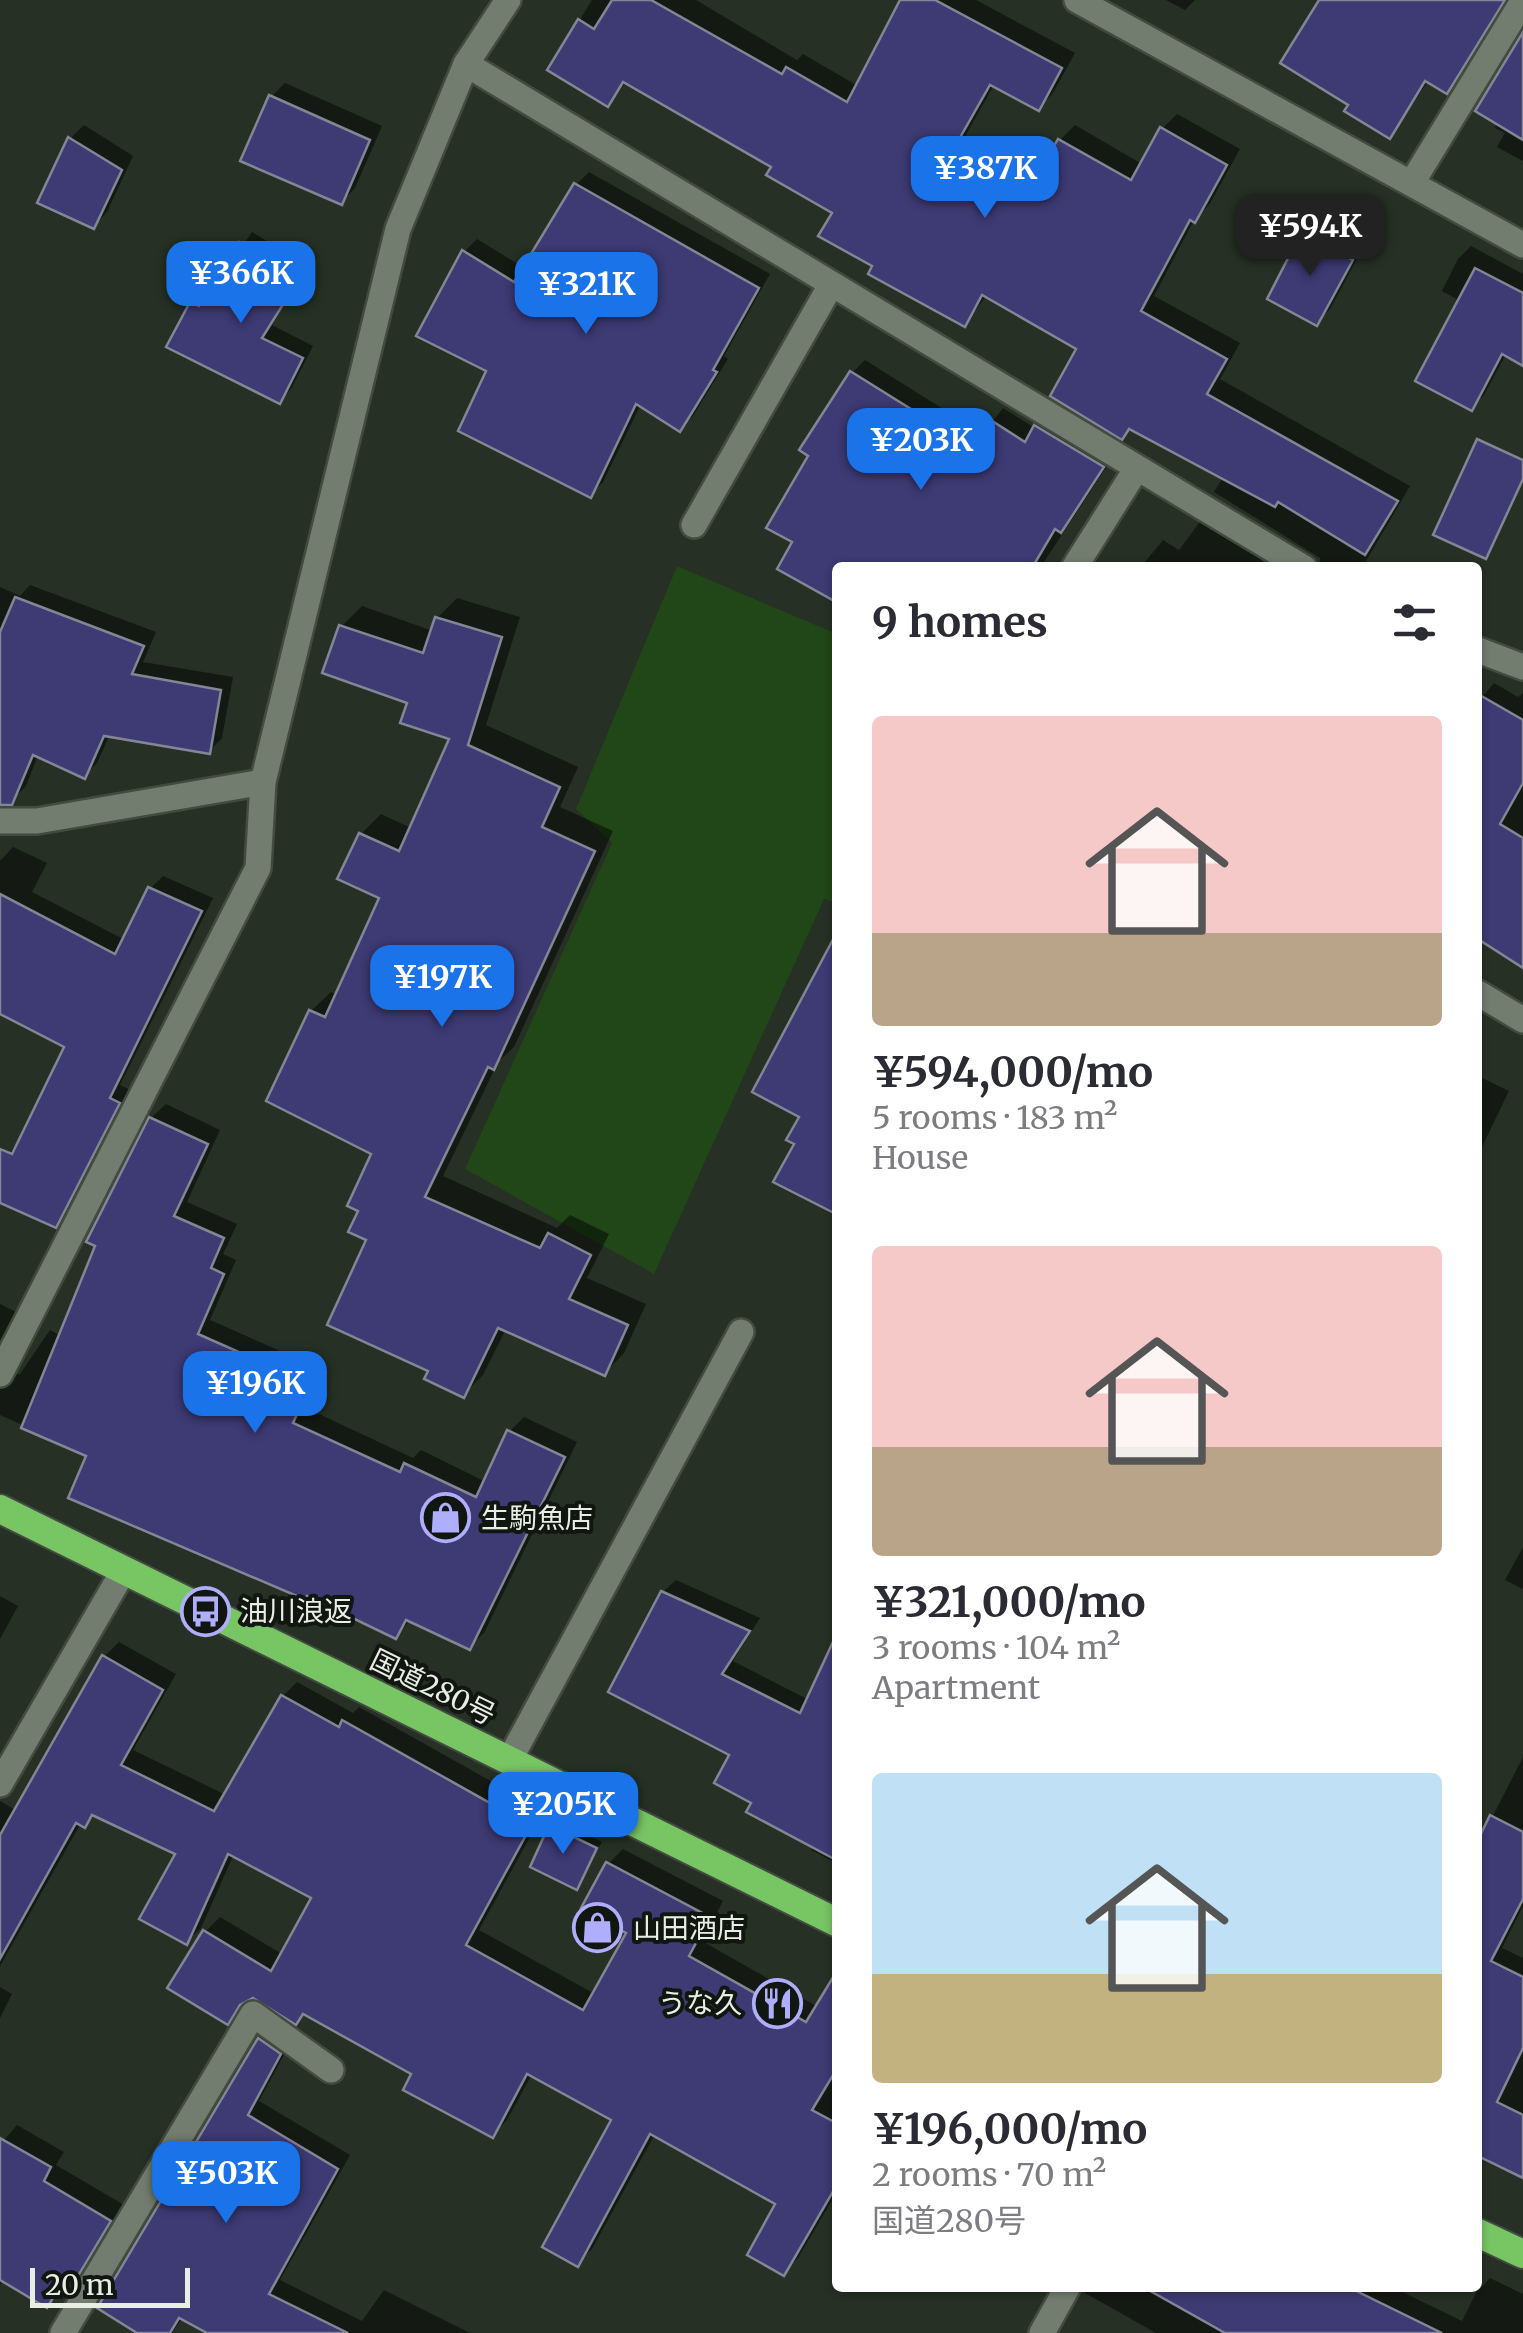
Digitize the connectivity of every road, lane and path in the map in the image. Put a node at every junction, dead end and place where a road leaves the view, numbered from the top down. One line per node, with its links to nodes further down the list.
1 (508, 0): 4 (street)
2 (1077, 0): 5 (street)
3 (1523, 0): 5 (street)
4 (466, 64): 7 (street); 14 (street)
5 (1412, 181): 6 (street)
6 (1523, 245)
7 (831, 285): 8 (street); 9 (street)
8 (1137, 468): 10 (street); 11 (street)
9 (694, 525)
10 (1078, 562)
11 (1294, 562)
12 (1482, 652): 13 (street)
13 (1523, 667)
14 (264, 782): 15 (street); 19 (street)
15 (0, 821)
16 (1482, 995): 17 (street)
17 (1523, 1020)
18 (741, 1332): 22 (street)
19 (0, 1374)
20 (0, 1509): 21 (highway, 国道280号)
21 (124, 1570): 22 (highway, 国道280号); 23 (street)
22 (509, 1761): 24 (highway, 国道280号)
23 (0, 1784)
24 (832, 1921)
25 (332, 2070): 29 (street)
26 (1482, 2235): 27 (highway)
27 (1523, 2254)
28 (1065, 2292): 30 (street)
29 (63, 2333)
30 (1042, 2333)

